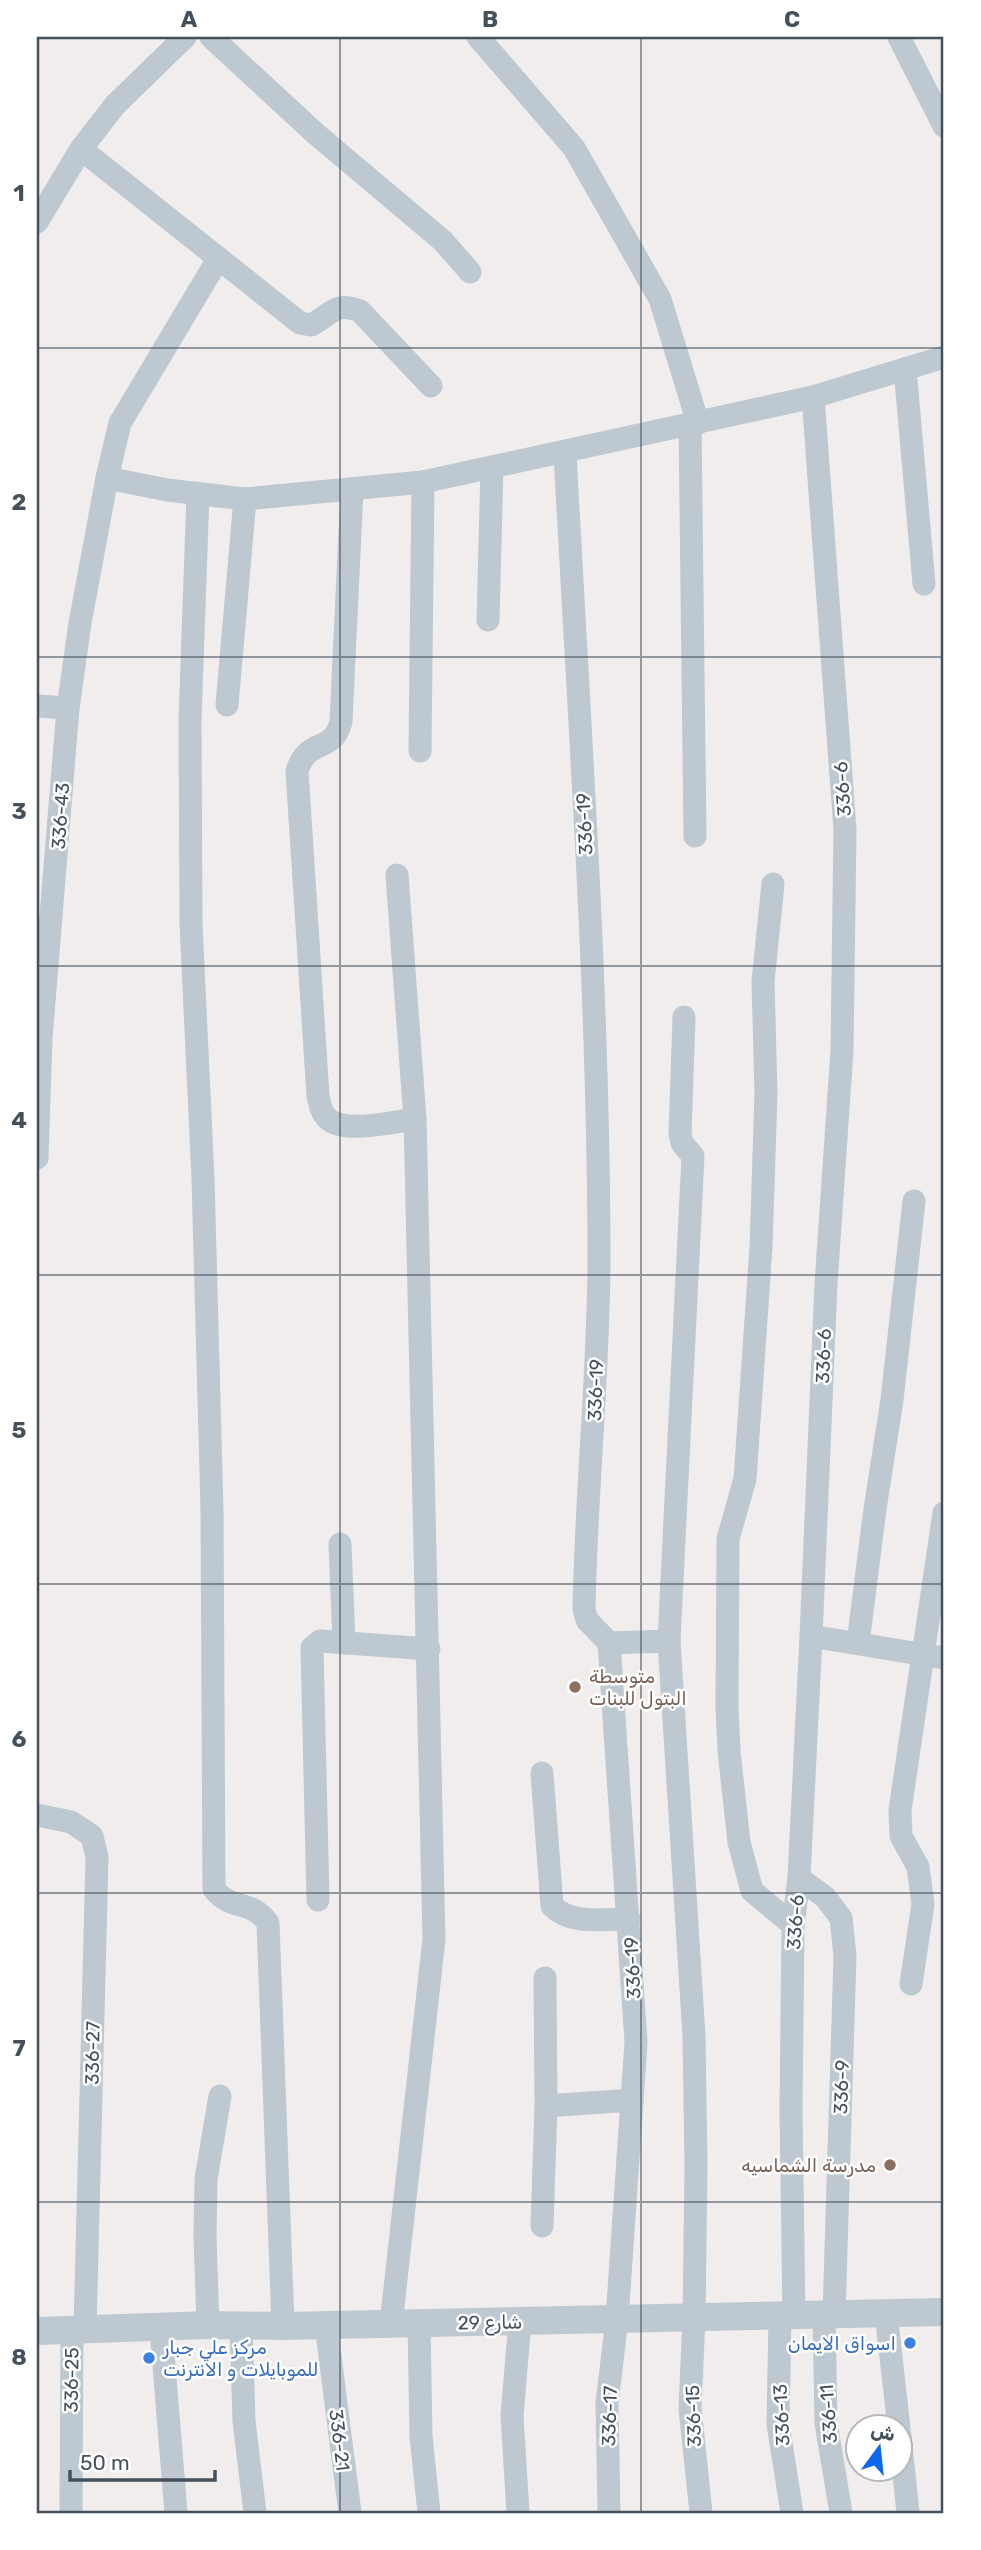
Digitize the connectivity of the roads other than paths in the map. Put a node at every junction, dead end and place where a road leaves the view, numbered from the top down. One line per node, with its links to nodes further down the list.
1 (185, 37): 6 (street)
2 (211, 37): 9 (street)
3 (478, 37): 14 (street)
4 (899, 37): 5 (street)
5 (944, 127)
6 (80, 149): 7 (street); 8 (street)
7 (37, 222)
8 (218, 259): 12 (street); 17 (street, 336-43)
9 (470, 272)
10 (944, 357): 11 (street)
11 (905, 369): 13 (street); 22 (street)
12 (431, 386)
13 (813, 397): 14 (street); 38 (street, 336-6)
14 (694, 423): 15 (street); 28 (street)
15 (565, 452): 16 (street); 41 (street, 336-19)
16 (492, 467): 18 (street); 23 (street)
17 (107, 478): 20 (street); 26 (street, 336-43)
18 (423, 482): 19 (street); 27 (street)
19 (352, 490): 21 (street); 33 (street)
20 (198, 494): 21 (street); 69 (street)
21 (245, 499): 24 (street)
22 (925, 584)
23 (488, 620)
24 (227, 705)
25 (37, 706): 26 (street)
26 (68, 708): 32 (street, 336-43)
27 (420, 751)
28 (695, 836)
29 (397, 875): 33 (street)
30 (773, 884): 50 (street)
31 (684, 1017): 39 (street, 336-15)
32 (39, 1037): 34 (street, 336-43)
33 (415, 1119): 43 (street)
34 (37, 1158)
35 (915, 1201): 42 (street)
36 (944, 1513): 44 (street)
37 (340, 1544): 40 (street)
38 (811, 1636): 42 (street); 47 (street, 336-6)
39 (669, 1641): 41 (street); 61 (street, 336-15)
40 (344, 1643): 43 (street); 48 (street)
41 (609, 1643): 49 (street, 336-19)
42 (858, 1643): 44 (street)
43 (429, 1649): 65 (street)
44 (934, 1656): 52 (street)
45 (542, 1773): 49 (street)
46 (37, 1815): 72 (street, 336-27)
47 (799, 1878): 50 (street, 336-6); 59 (street, 336-9)
48 (318, 1900)
49 (629, 1919): 54 (street, 336-19)
50 (793, 1925): 60 (street, 336-6)
51 (545, 1978): 55 (street)
52 (911, 1984)
53 (220, 2096): 66 (street)
54 (632, 2100): 55 (street); 62 (street, 336-19)
55 (546, 2106): 56 (street)
56 (542, 2226)
57 (944, 2312): 58 (street, شارع 29)
58 (886, 2313): 59 (street, شارع 29); 73 (street)
59 (829, 2315): 60 (street, شارع 29); 84 (street, 336-11)
60 (787, 2316): 61 (street, شارع 29); 83 (street, 336-13)
61 (694, 2318): 62 (street, شارع 29); 82 (street, 336-15)
62 (617, 2319): 63 (street, شارع 29); 81 (street, 336-17)
63 (520, 2321): 64 (street, شارع 29); 80 (street)
64 (419, 2323): 65 (street, شارع 29); 79 (street)
65 (391, 2324): 67 (street, شارع 29)
66 (208, 2325): 68 (street, شارع 29); 70 (street, شارع 29)
67 (326, 2325): 69 (street, شارع 29); 78 (street, 336-21)
68 (241, 2326): 69 (street, شارع 29); 77 (street)
69 (283, 2326)
70 (161, 2329): 72 (street, شارع 29); 76 (street)
71 (37, 2331): 72 (street, شارع 29)
72 (79, 2331): 75 (street, 336-25)
73 (898, 2414)
74 (905, 2484): 85 (street)
75 (71, 2513)
76 (176, 2513)
77 (255, 2513)
78 (350, 2513)
79 (429, 2513)
80 (518, 2513)
81 (608, 2513)
82 (701, 2513)
83 (792, 2513)
84 (841, 2513)
85 (908, 2513)

